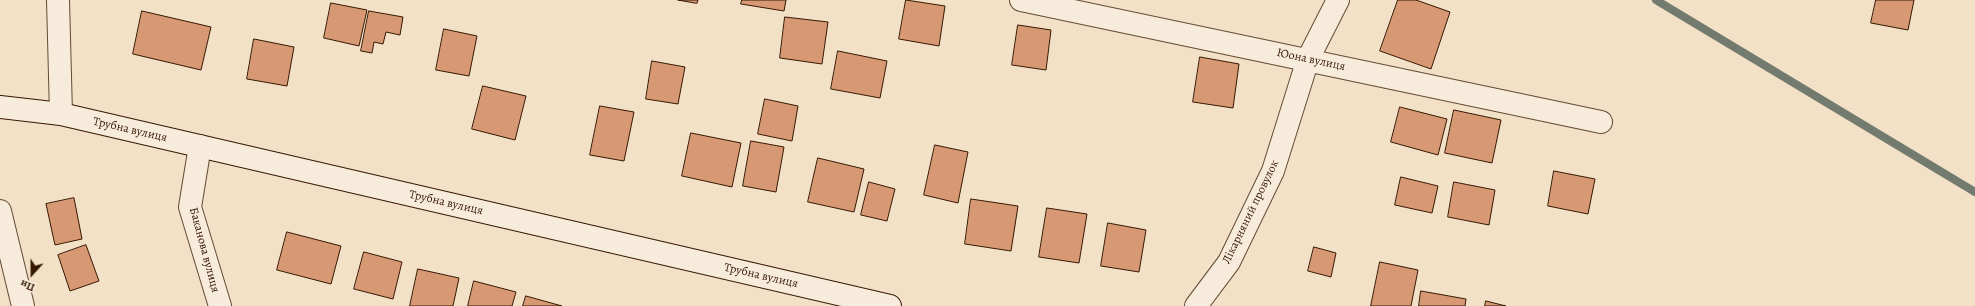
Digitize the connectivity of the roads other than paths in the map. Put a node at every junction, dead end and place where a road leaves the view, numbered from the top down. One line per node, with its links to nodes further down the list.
1 (58, 0): 6 (street)
2 (1021, 0): 4 (street, Юона вулиця)
3 (1338, 0): 4 (street, Лікарняний провулок)
4 (1308, 59): 7 (street, Юона вулиця); 13 (street, Лікарняний провулок)
5 (0, 106): 6 (street, Трубна вулиця)
6 (61, 114): 8 (street, Трубна вулиця)
7 (1601, 122)
8 (200, 146): 11 (street, Баканова вулиця); 12 (street, Трубна вулиця)
9 (0, 211): 10 (street)
10 (23, 306)
11 (220, 306)
12 (890, 306)
13 (1196, 306)

